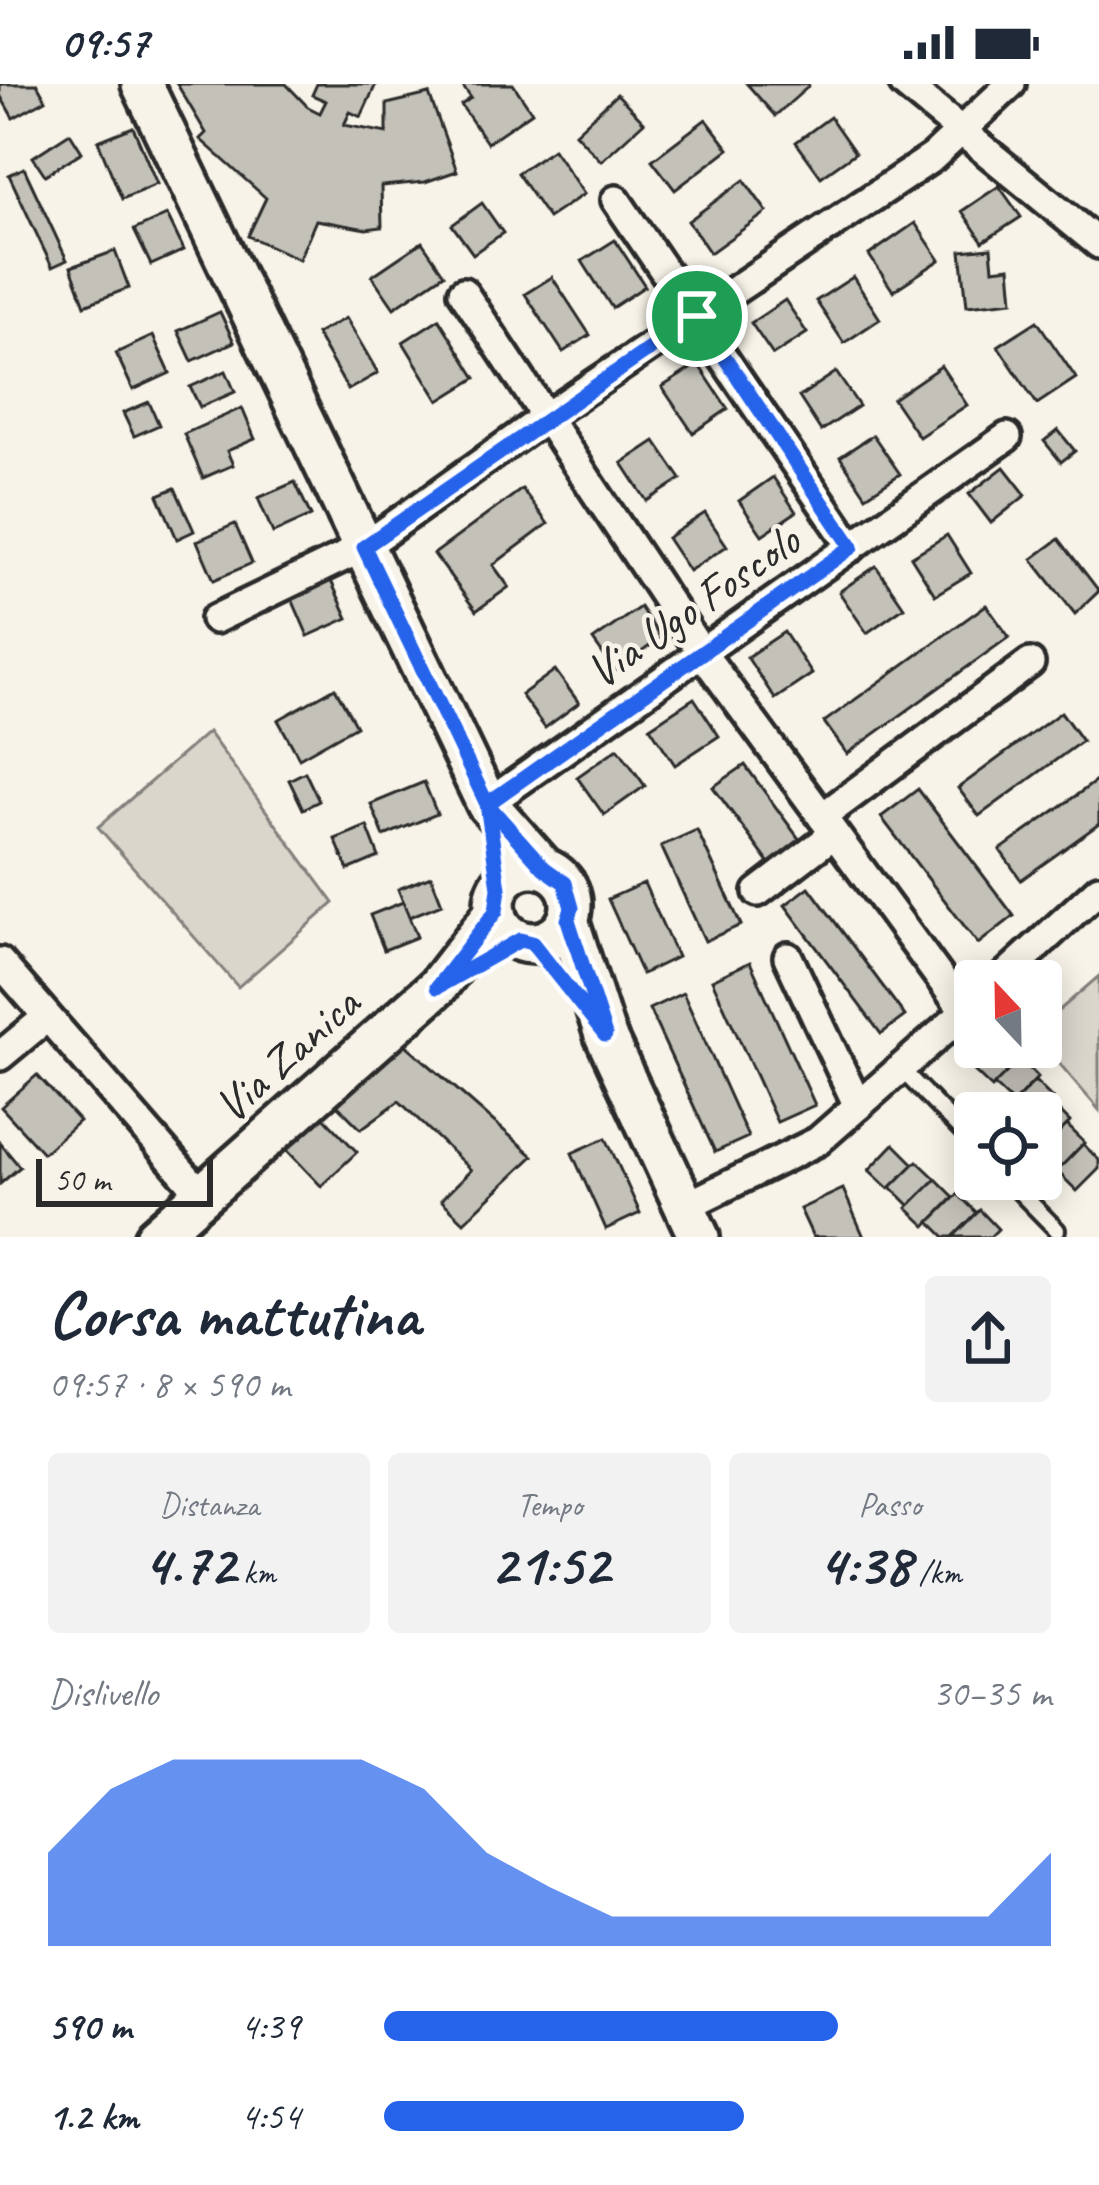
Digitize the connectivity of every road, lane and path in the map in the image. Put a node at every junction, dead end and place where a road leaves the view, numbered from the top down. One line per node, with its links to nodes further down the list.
1 (142, 84): 11 (street)
2 (904, 84): 4 (street)
3 (1010, 84): 4 (street)
4 (959, 132): 6 (street); 8 (street)
5 (616, 200): 8 (street)
6 (1099, 244)
7 (463, 292): 9 (street)
8 (697, 316): 9 (street); 12 (street)
9 (547, 416): 11 (street); 14 (street)
10 (1007, 437): 12 (street, Via Ugo Foscolo)
11 (364, 547): 13 (street); 16 (street)
12 (852, 547): 14 (street, Via Ugo Foscolo)
13 (215, 620)
14 (702, 652): 16 (street, Via Ugo Foscolo); 17 (street)
15 (1030, 663): 17 (street)
16 (487, 804): 18 (street); 21 (street)
17 (828, 825): 20 (street); 26 (street)
18 (544, 868): 21 (street); 22 (street)
19 (1099, 889): 24 (street)
20 (758, 892)
21 (512, 920): 22 (street); 29 (street); 34 (street, Via Zanica)
22 (568, 920): 29 (street)
23 (788, 957): 32 (street)
24 (1022, 960)
25 (0, 962): 27 (street, Via Zanica)
26 (954, 987)
27 (47, 1017): 30 (street); 34 (street, Via Zanica)
28 (954, 1022): 31 (street)
29 (605, 1035): 36 (street)
30 (0, 1055)
31 (901, 1069): 32 (street); 33 (lane)
32 (858, 1106): 36 (street)
33 (954, 1123)
34 (202, 1196): 38 (street, Via Zanica)
35 (1028, 1200): 37 (lane)
36 (692, 1222)
37 (1057, 1230)
38 (155, 1237)

